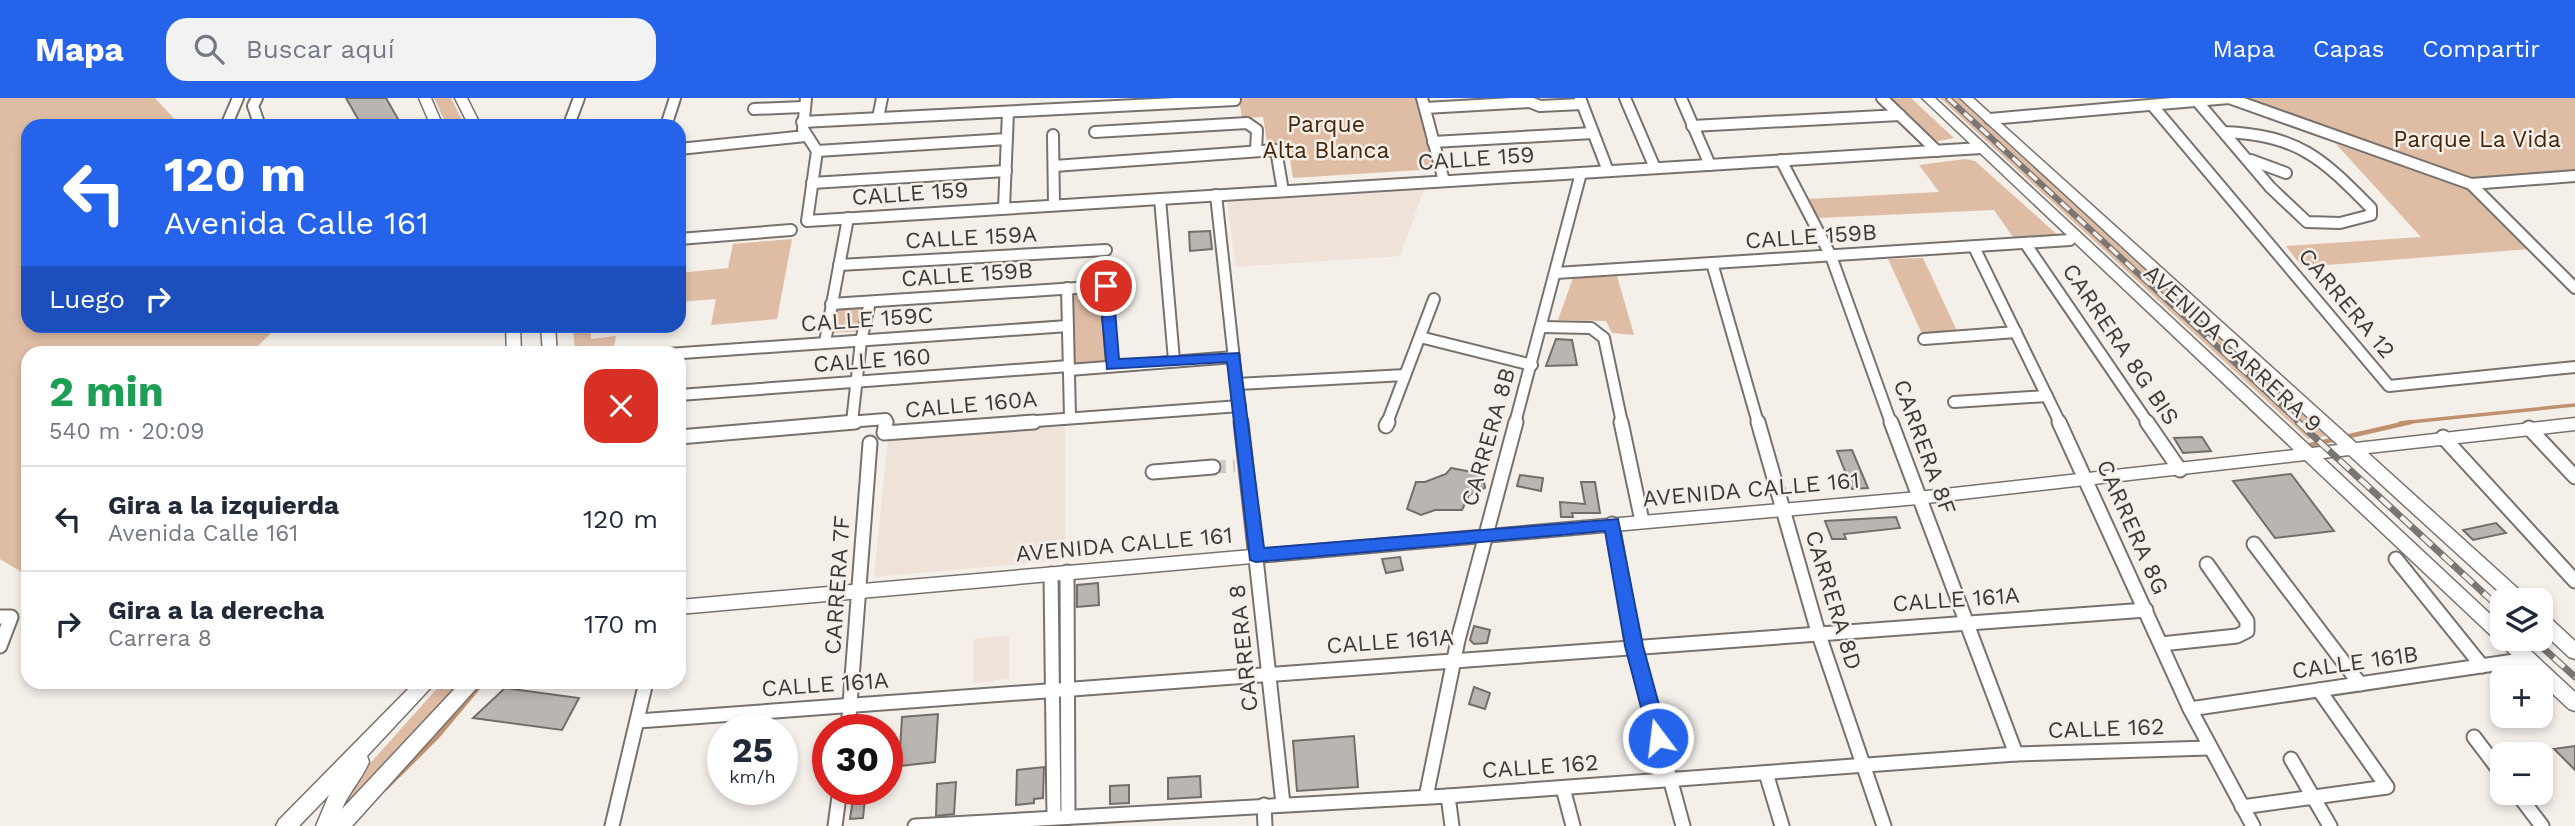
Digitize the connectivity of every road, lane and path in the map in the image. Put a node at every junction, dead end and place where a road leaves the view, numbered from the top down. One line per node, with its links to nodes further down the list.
1 (238, 98): 30 (street)
2 (257, 98): 31 (street)
3 (425, 98): 32 (main road)
4 (461, 98): 33 (main road)
5 (579, 98): 34 (street)
6 (675, 98): 35 (street)
7 (882, 98): 29 (street)
8 (976, 98): 27 (street)
9 (1625, 98): 57 (street)
10 (1681, 98): 39 (street)
11 (1882, 98): 28 (street)
12 (1928, 98): 48 (main road, AVENIDA CARRERA 9)
13 (1966, 98): 36 (main road, AVENIDA CARRERA 9)
14 (2229, 98): 20 (street); 65 (street)
15 (1235, 99): 16 (street); 38 (street)
16 (1189, 100): 22 (street)
17 (1529, 100): 18 (street); 19 (street)
18 (1485, 101): 23 (street)
19 (1581, 101): 42 (street)
20 (2197, 101): 24 (street); 41 (street)
21 (805, 102): 25 (street); 37 (street)
22 (1095, 102): 26 (street)
23 (1423, 103): 46 (street)
24 (2152, 105): 36 (street); 99 (street, CARRERA 12)
25 (754, 108)
26 (1008, 111): 27 (street); 45 (street)
27 (974, 113): 29 (street)
28 (1900, 115): 39 (street); 51 (street)
29 (878, 118): 37 (street)
30 (229, 119)
31 (258, 119)
32 (434, 119)
33 (472, 119)
34 (571, 119)
35 (668, 119)
36 (1990, 119): 116 (main road, AVENIDA CARRERA 9)
37 (802, 122): 44 (street)
38 (1236, 123): 40 (street); 50 (street)
39 (1692, 126): 55 (street)
40 (1095, 132)
41 (2224, 132): 53 (street); 53 (street)
42 (1593, 133): 46 (street); 59 (street)
43 (1053, 135): 56 (street)
44 (806, 136): 47 (street); 52 (street)
45 (1007, 139): 52 (street); 58 (street)
46 (1433, 142): 63 (street)
47 (686, 148)
48 (1981, 148): 51 (street, CALLE 159); 117 (main road, AVENIDA CARRERA 9)
49 (1276, 150): 50 (street); 66 (street)
50 (1256, 151): 56 (street)
51 (1937, 151): 54 (street, CALLE 159)
52 (817, 152): 64 (street)
53 (2247, 158): 61 (street)
54 (1781, 160): 55 (street, CALLE 159); 78 (street, CARRERA 8F)
55 (1710, 165): 57 (street, CALLE 159)
56 (1054, 166): 69 (street)
57 (1655, 168): 59 (street, CALLE 159)
58 (1006, 171): 64 (street); 70 (street)
59 (1608, 171): 60 (street, CALLE 159)
60 (1581, 173): 63 (street, CALLE 159); 81 (street, CARRERA 8B)
61 (2286, 173)
62 (2575, 176): 65 (street)
63 (1444, 181): 66 (street, CALLE 159)
64 (812, 183): 71 (street, CALLE 159)
65 (2472, 184): 83 (street)
66 (1283, 191): 67 (street, CALLE 159)
67 (1216, 195): 68 (street, CALLE 159); 95 (street, CARRERA 8)
68 (1160, 199): 69 (street, CALLE 159); 96 (street)
69 (1054, 205): 70 (street, CALLE 159)
70 (1004, 208): 71 (street, CALLE 159)
71 (848, 218): 80 (street)
72 (791, 230): 73 (street)
73 (686, 238)
74 (2070, 240): 75 (street, CALLE 159B)
75 (2025, 243): 76 (street, CALLE 159B); 119 (street, CARRERA 8G BIS)
76 (1974, 247): 78 (street, CALLE 159B); 89 (street, CARRERA 8G)
77 (1106, 250): 80 (street, CALLE 159A)
78 (1831, 256): 79 (street, CALLE 159B); 123 (street, CARRERA 8F)
79 (1712, 263): 81 (street, CALLE 159B); 124 (street, CARRERA 8D)
80 (839, 265): 86 (street)
81 (1556, 273): 88 (street, CARRERA 8B)
82 (1067, 288): 85 (street, CALLE 159B); 87 (street); 97 (street, CALLE 159B)
83 (2575, 288)
84 (1434, 299): 90 (street)
85 (870, 302): 86 (street, CALLE 159B); 92 (street)
86 (831, 304): 93 (street)
87 (1068, 326): 92 (street, CALLE 159C); 100 (street)
88 (1542, 327): 98 (street, CARRERA 8B); 125 (street)
89 (2016, 332): 91 (street); 105 (street, CARRERA 8G)
90 (1420, 337): 98 (street); 101 (street)
91 (1924, 339)
92 (861, 341): 93 (street, CALLE 159C); 102 (street)
93 (825, 342): 94 (street, CALLE 159C)
94 (686, 353)
95 (1234, 356): 96 (street, CALLE 160); 103 (street, CARRERA 8)
96 (1174, 360): 97 (street, CALLE 160)
97 (1112, 365): 100 (street, CALLE 160)
98 (1532, 365): 127 (street, CARRERA 8B)
99 (2575, 367)
100 (1069, 368): 102 (street, CALLE 160); 108 (street)
101 (1405, 375): 103 (street); 111 (street)
102 (856, 382): 104 (street, CALLE 160); 109 (street)
103 (1237, 384): 107 (street, CARRERA 8)
104 (686, 394)
105 (2047, 396): 106 (street); 122 (street, CARRERA 8G)
106 (1954, 402)
107 (1240, 405): 108 (street, CALLE 160A); 129 (street, CARRERA 8)
108 (1070, 417): 109 (street, CALLE 160A)
109 (852, 422): 113 (street, CALLE 160A)
110 (2575, 424): 112 (main road, AVENIDA CALLE 161)
111 (1386, 426)
112 (2529, 428): 114 (main road, AVENIDA CALLE 161); 121 (street)
113 (686, 436)
114 (2443, 437): 116 (main road, AVENIDA CALLE 161); 133 (street)
115 (870, 443): 135 (street, CARRERA 7F)
116 (2352, 448): 117 (main road, AVENIDA CALLE 161); 134 (main road, AVENIDA CARRERA 9)
117 (2310, 453): 119 (main road, AVENIDA CALLE 161); 140 (main road, AVENIDA CARRERA 9)
118 (1213, 467): 120 (street)
119 (2180, 470): 122 (main road, AVENIDA CALLE 161)
120 (1153, 472)
121 (2575, 477)
122 (2088, 481): 123 (main road, AVENIDA CALLE 161); 137 (street, CARRERA 8G)
123 (1918, 498): 124 (main road, AVENIDA CALLE 161); 139 (street, CARRERA 8F)
124 (1783, 510): 125 (main road, AVENIDA CALLE 161); 142 (street, CARRERA 8D)
125 (1642, 521): 126 (main road, AVENIDA CALLE 161)
126 (1612, 524): 127 (main road, AVENIDA CALLE 161); 145 (street)
127 (1485, 535): 129 (main road, AVENIDA CALLE 161); 148 (street, CARRERA 8B)
128 (2255, 544): 152 (street)
129 (1256, 555): 132 (main road, AVENIDA CALLE 161); 151 (street, CARRERA 8)
130 (2396, 559): 150 (street)
131 (2207, 564): 143 (street)
132 (1059, 573): 135 (main road, AVENIDA CALLE 161); 156 (street)
133 (2575, 581)
134 (2506, 588)
135 (859, 591): 136 (main road, AVENIDA CALLE 161); 159 (street, CARRERA 7F)
136 (686, 606)
137 (2146, 610): 139 (street, CALLE 161A); 143 (street, CARRERA 8G)
138 (6, 617): 144 (street)
139 (1966, 622): 142 (street, CALLE 161A); 166 (street, CARRERA 8F)
140 (2490, 624)
141 (2553, 631): 146 (main road)
142 (1818, 632): 145 (street, CALLE 161A); 169 (street, CARRERA 8D)
143 (2161, 645): 160 (street, CARRERA 8G)
144 (0, 646)
145 (1634, 646): 148 (street, CALLE 161A); 171 (street)
146 (2574, 649)
147 (2519, 651): 149 (main road, AVENIDA CARRERA 9)
148 (1453, 659): 151 (street, CALLE 161A); 174 (street, CARRERA 8B)
149 (2528, 659): 150 (street, CALLE 161B); 158 (main road, AVENIDA CARRERA 9)
150 (2482, 666): 152 (street, CALLE 161B)
151 (1269, 673): 156 (street, CALLE 161A); 176 (street, CARRERA 8)
152 (2360, 684): 157 (street, CALLE 161B)
153 (420, 689): 162 (main road)
154 (466, 689): 184 (main road)
155 (645, 689): 163 (street)
156 (1060, 689): 159 (street, CALLE 161A); 181 (street)
157 (2319, 690): 160 (street, CALLE 161B); 175 (street)
158 (2575, 703)
159 (850, 705): 161 (street, CARRERA 7F); 163 (street, CALLE 161A)
160 (2190, 709): 165 (street, CARRERA 8G)
161 (849, 714)
162 (393, 718): 182 (main road); 183 (main road)
163 (638, 721): 185 (street)
164 (2474, 737): 167 (street)
165 (2209, 748): 166 (street, CALLE 162); 180 (street, CARRERA 8G)
166 (2016, 754): 169 (street, CALLE 162)
167 (2490, 758)
168 (2291, 759): 175 (street)
169 (1861, 765): 170 (street, CALLE 162); 193 (street, CARRERA 8D)
170 (1766, 773): 171 (street, CALLE 162); 192 (street)
171 (1669, 779): 172 (street, CALLE 162); 191 (street)
172 (1563, 788): 173 (street, CALLE 162); 190 (street)
173 (1448, 796): 174 (street, CALLE 162); 189 (street)
174 (1426, 797): 176 (street, CALLE 162)
175 (2312, 797): 180 (street); 195 (street)
176 (1283, 804): 178 (street, CALLE 162)
177 (838, 805): 186 (street)
178 (1264, 805): 181 (street, CALLE 162); 188 (street)
179 (2526, 805): 196 (street)
180 (2242, 807): 194 (street, CARRERA 8G)
181 (1061, 817): 187 (street, CALLE 162)
182 (286, 826)
183 (326, 826)
184 (339, 826)
185 (612, 826)
186 (835, 826)
187 (915, 826)
188 (1265, 826)
189 (1452, 826)
190 (1573, 826)
191 (1683, 826)
192 (1783, 826)
193 (1884, 826)
194 (2253, 826)
195 (2330, 826)
196 (2542, 826)

